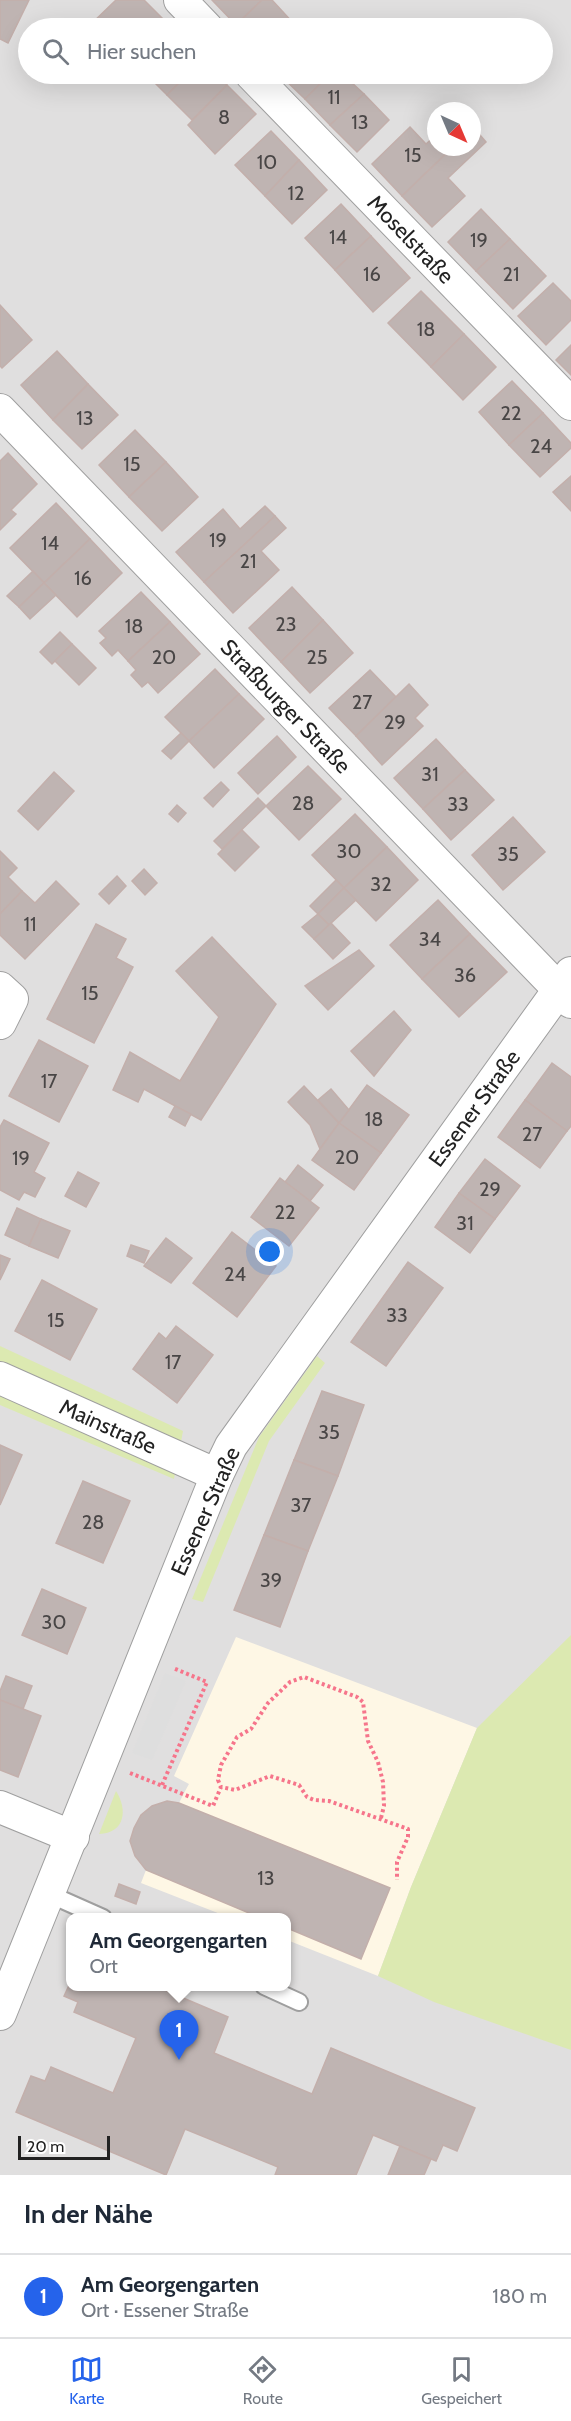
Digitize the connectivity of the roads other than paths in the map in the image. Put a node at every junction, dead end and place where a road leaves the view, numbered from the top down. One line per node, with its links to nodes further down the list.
1 (180, 0): 2 (street)
2 (197, 18)
3 (261, 84): 4 (street, Moselstraße)
4 (571, 404)
5 (0, 410): 7 (street, Straßburger Straße)
6 (0, 988): 8 (street)
7 (567, 988): 10 (street, Essener Straße)
8 (0, 1023)
9 (0, 1378): 10 (street, Mainstraße)
10 (217, 1475): 12 (street, Essener Straße)
11 (0, 1807): 12 (street)
12 (72, 1837): 13 (street, Essener Straße)
13 (49, 1894): 14 (lane); 17 (street, Essener Straße)
14 (94, 1913)
15 (275, 1991): 16 (lane)
16 (299, 2002)
17 (0, 2014)

